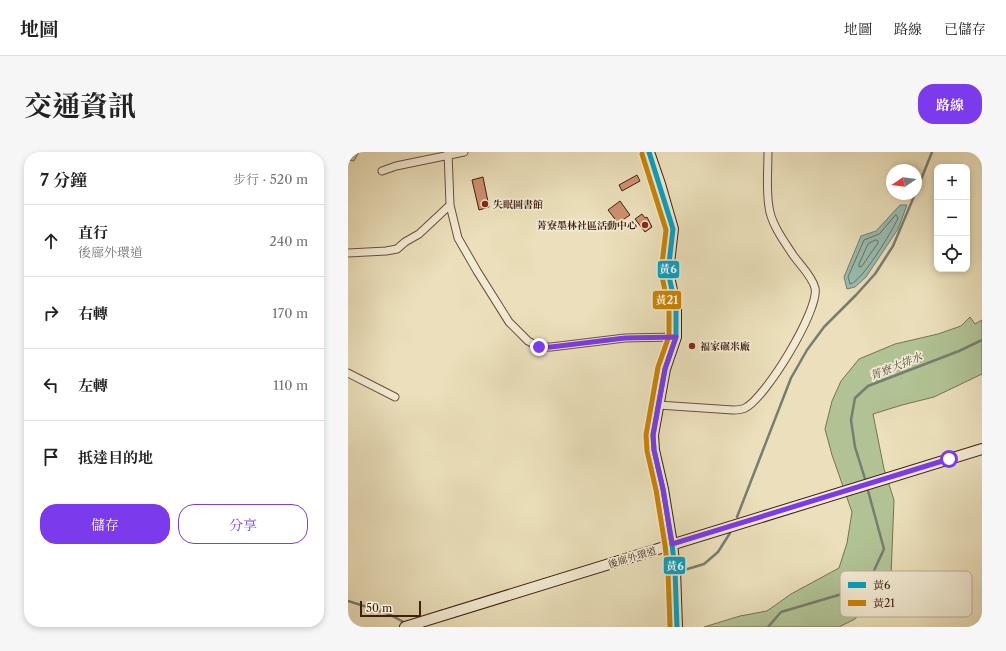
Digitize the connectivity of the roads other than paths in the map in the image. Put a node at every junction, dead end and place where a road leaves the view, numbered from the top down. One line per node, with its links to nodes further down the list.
1 (464, 152): 4 (street)
2 (649, 152): 8 (street)
3 (768, 152): 11 (street)
4 (448, 153): 5 (street); 6 (street)
5 (382, 171)
6 (450, 205): 7 (street); 8 (street)
7 (348, 253)
8 (676, 337): 11 (street)
9 (348, 373): 10 (street)
10 (395, 397)
11 (658, 405): 13 (street)
12 (982, 448): 13 (street, 後廍外環道)
13 (672, 544): 14 (street, 後廍外環道); 15 (street)
14 (405, 627)
15 (677, 627)

